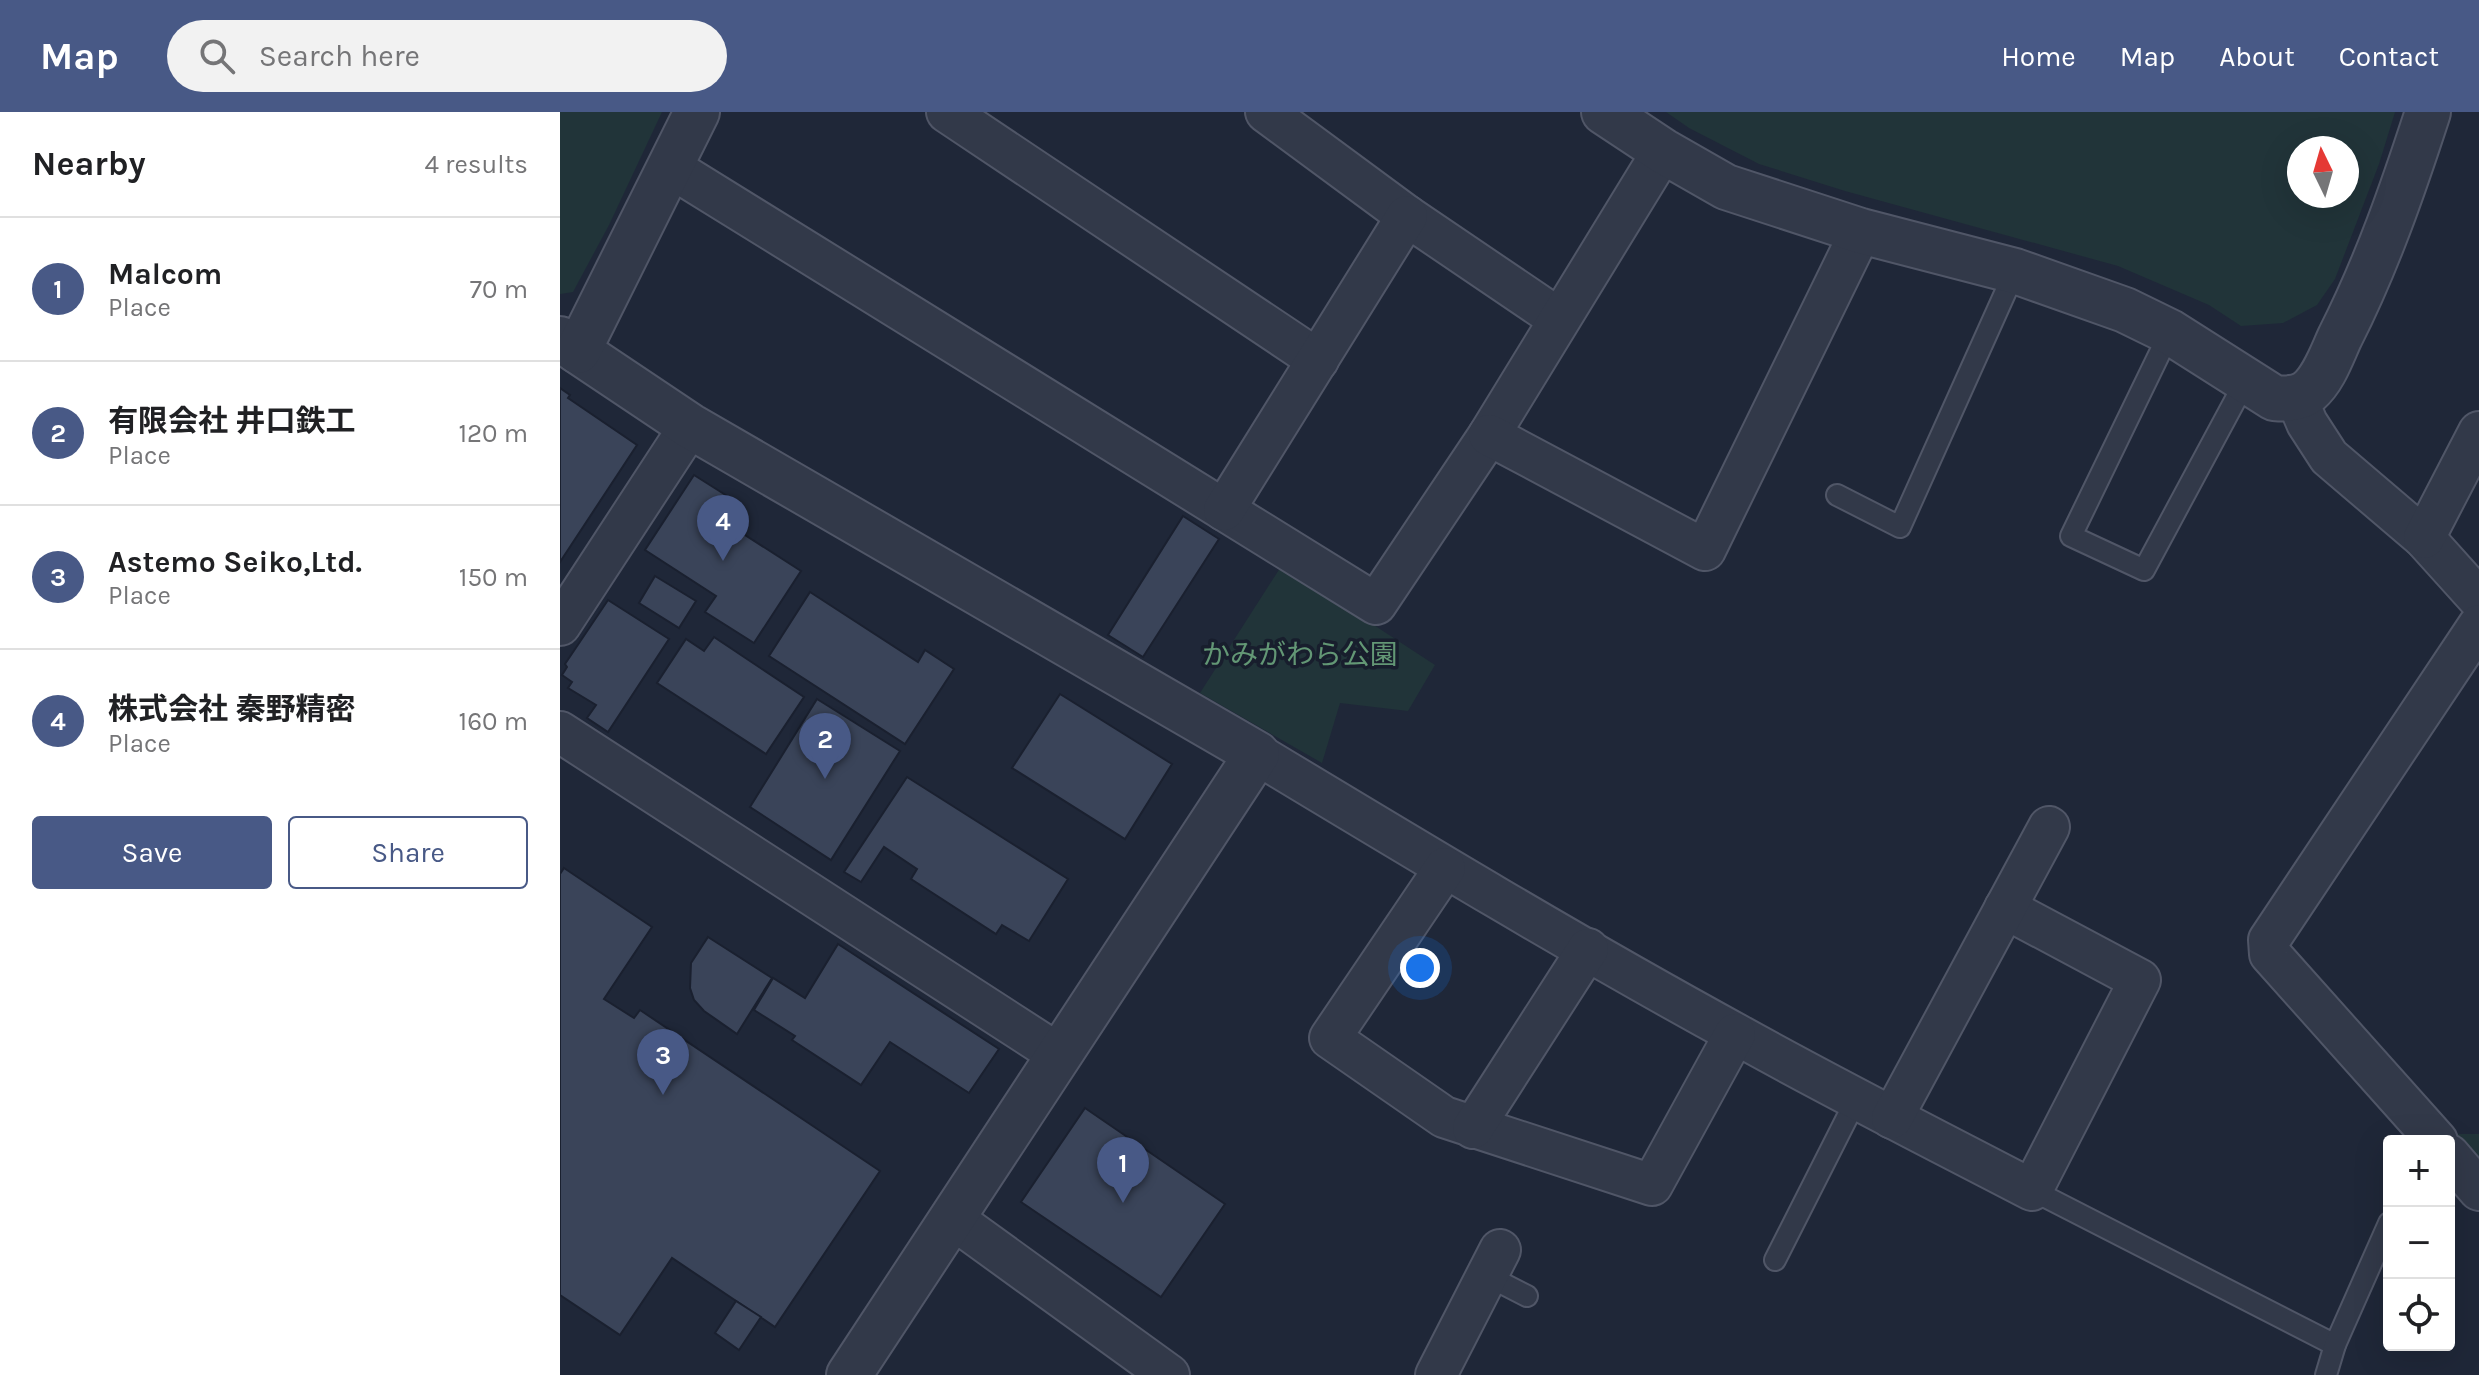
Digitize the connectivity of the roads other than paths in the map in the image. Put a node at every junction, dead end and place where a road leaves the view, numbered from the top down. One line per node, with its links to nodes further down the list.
1 (697, 112): 7 (street)
2 (947, 112): 14 (street)
3 (1266, 112): 8 (street)
4 (1604, 112): 6 (street)
5 (2428, 112): 16 (street)
6 (1663, 151): 9 (street); 11 (street)
7 (670, 167): 13 (street); 21 (street)
8 (1407, 216): 11 (street); 14 (street)
9 (1861, 231): 10 (street); 19 (street)
10 (2015, 271): 12 (street); 20 (lane)
11 (1559, 319): 19 (street)
12 (2170, 332): 15 (street); 15 (lane)
13 (569, 345): 17 (street)
14 (1318, 360): 21 (street)
15 (2245, 382): 16 (street)
16 (2296, 397): 22 (street)
17 (690, 426): 24 (street); 27 (street)
18 (2479, 432): 22 (street)
19 (1489, 435): 21 (street)
20 (1837, 495)
21 (1224, 510)
22 (2424, 538): 23 (street)
23 (2479, 599)
24 (560, 625)
25 (2479, 625): 37 (street)
26 (560, 732): 33 (street)
27 (1257, 754): 29 (street); 33 (street)
28 (2049, 827): 30 (street)
29 (1445, 868): 31 (street); 36 (street)
30 (2005, 908): 35 (street); 39 (street)
31 (1588, 949): 32 (street); 36 (street)
32 (1735, 1034): 34 (street); 36 (street)
33 (1058, 1054): 41 (street)
34 (1856, 1100): 35 (street); 43 (lane)
35 (1892, 1118): 39 (street)
36 (1473, 1128)
37 (2429, 1135)
38 (2455, 1164): 40 (street)
39 (2032, 1190): 46 (lane)
40 (2479, 1190)
41 (952, 1218): 47 (street); 48 (street)
42 (2383, 1237): 46 (lane)
43 (1775, 1260)
44 (1494, 1263): 45 (lane); 49 (street)
45 (1527, 1296)
46 (2335, 1345): 50 (lane)
47 (849, 1375)
48 (1169, 1375)
49 (1436, 1375)
50 (2326, 1375)

